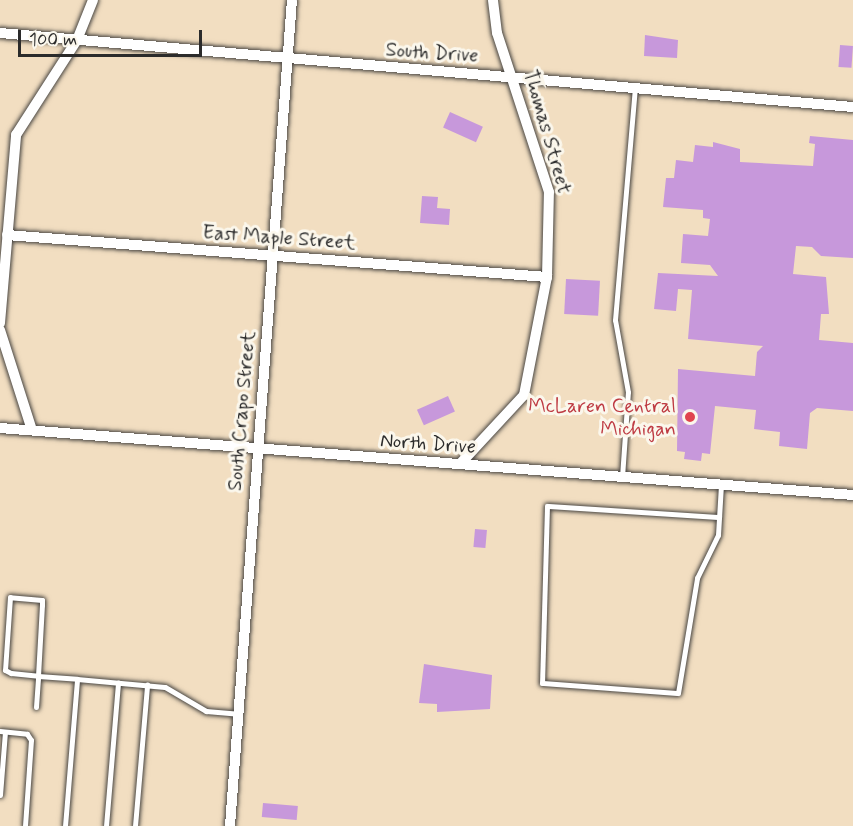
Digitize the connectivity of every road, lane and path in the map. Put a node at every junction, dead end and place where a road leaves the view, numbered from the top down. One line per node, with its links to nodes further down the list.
1 (93, 0): 5 (street)
2 (292, 0): 6 (street, South Crapo Street)
3 (494, 0): 7 (street, Thomas Street)
4 (5, 33): 5 (street, South Drive)
5 (77, 40): 6 (street, South Drive); 10 (street)
6 (288, 61): 7 (street, South Drive); 11 (street, South Crapo Street)
7 (513, 77): 8 (street, South Drive); 12 (street, Thomas Street)
8 (635, 88): 9 (street, South Drive); 19 (lane)
9 (853, 107)
10 (7, 235): 11 (street, East Maple Street); 13 (street)
11 (274, 256): 12 (street, East Maple Street); 17 (street, South Crapo Street)
12 (547, 278): 18 (street, Thomas Street)
13 (0, 323)
14 (0, 330): 16 (street)
15 (0, 428): 16 (street, North Drive)
16 (32, 430): 17 (street, North Drive)
17 (257, 450): 18 (street, North Drive); 28 (street, South Crapo Street)
18 (460, 464): 19 (street, North Drive)
19 (622, 477): 20 (street, North Drive)
20 (722, 485): 21 (street, North Drive); 22 (lane)
21 (853, 495)
22 (719, 517): 22 (lane)
23 (38, 676): 23 (lane); 24 (lane); 27 (lane)
24 (76, 680): 25 (lane); 32 (lane)
25 (118, 682): 26 (lane); 33 (lane)
26 (147, 685): 28 (lane); 34 (lane)
27 (36, 707)
28 (238, 714): 35 (street, South Crapo Street)
29 (2, 731): 30 (lane); 31 (lane)
30 (0, 795)
31 (25, 826)
32 (65, 826)
33 (106, 826)
34 (135, 826)
35 (230, 826)

